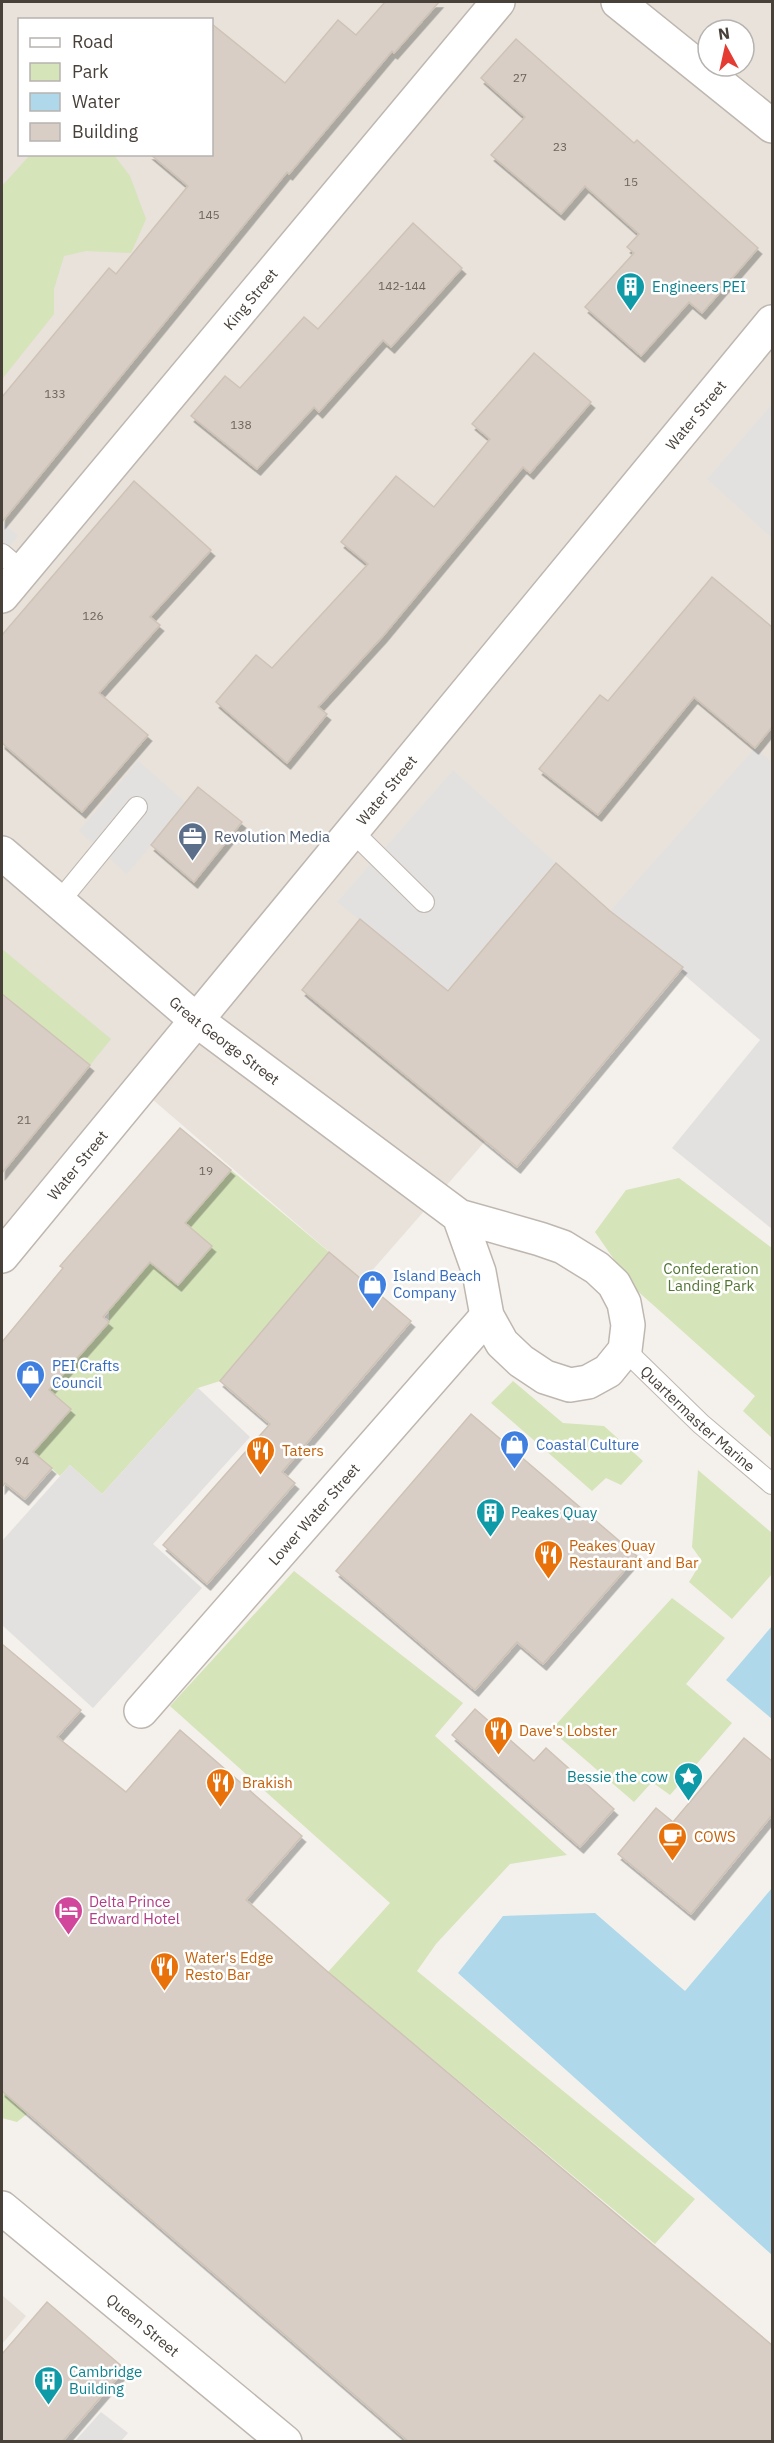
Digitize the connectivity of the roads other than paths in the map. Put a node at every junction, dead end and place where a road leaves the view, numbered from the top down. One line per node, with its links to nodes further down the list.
1 (498, 2): 5 (street, King Street)
2 (618, 2): 3 (street)
3 (772, 126)
4 (772, 322): 8 (street, Water Street)
5 (12, 563): 6 (street, King Street)
6 (2, 596)
7 (137, 807): 10 (lane)
8 (352, 831): 11 (lane); 12 (street, Water Street)
9 (2, 853): 10 (street, Great George Street)
10 (59, 902): 12 (street, Great George Street)
11 (424, 902)
12 (195, 1019): 13 (street, Great George Street); 14 (street, Water Street)
13 (459, 1216): 15 (street); 16 (street, Great George Street)
14 (2, 1256)
15 (487, 1316): 16 (street); 18 (street, Lower Water Street)
16 (625, 1350): 17 (lane, Quartermaster Marine)
17 (772, 1485)
18 (141, 1712)
19 (2, 2208): 20 (street, Queen Street)
20 (285, 2442)

